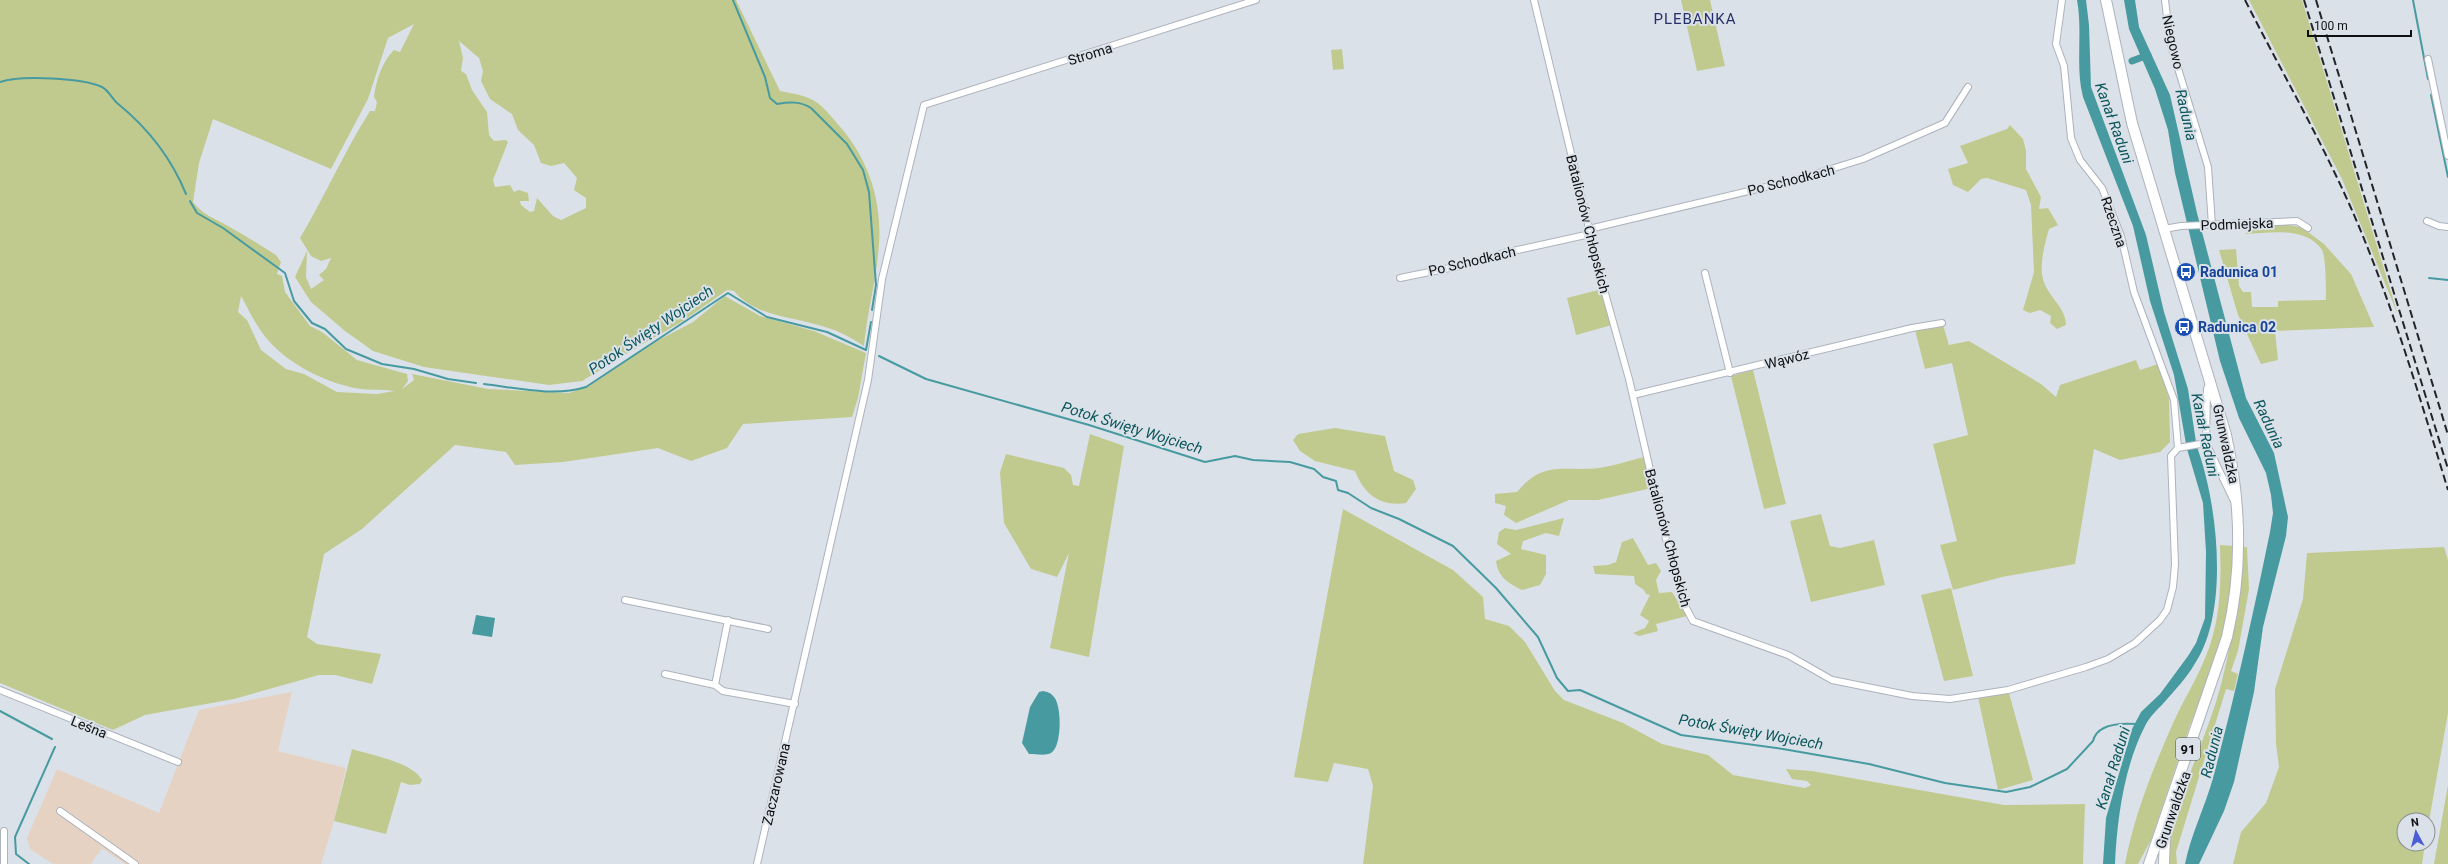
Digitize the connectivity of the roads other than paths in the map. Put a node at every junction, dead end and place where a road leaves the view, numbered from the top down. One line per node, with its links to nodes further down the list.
1 (1256, 0): 8 (street, Stroma)
2 (1534, 0): 15 (street, Batalionów Chłopskich)
3 (2062, 0): 23 (street, Rzeczna)
4 (2106, 0): 14 (main road, 91)
5 (2165, 0): 11 (street, Niegowo)
6 (2428, 59): 9 (street)
7 (1968, 87): 15 (street, Po Schodkach)
8 (924, 105): 31 (street, Zaczarowana)
9 (2448, 156)
10 (2427, 221): 12 (street)
11 (2210, 225): 13 (street, Podmiejska); 14 (street, Podmiejska)
12 (2448, 227)
13 (2308, 228)
14 (2164, 229): 20 (main road, Grunwaldzka / 91)
15 (1590, 232): 17 (street, Po Schodkach); 21 (street, Batalionów Chłopskich)
16 (1705, 274): 19 (street)
17 (1400, 278)
18 (1942, 323): 19 (street, Wąwóz)
19 (1730, 373): 21 (street, Wąwóz)
20 (2210, 380): 22 (street); 24 (main road, Grunwaldzka / 91)
21 (1633, 395): 23 (street, Batalionów Chłopskich)
22 (2202, 444): 23 (street); 24 (street)
23 (2178, 448)
24 (2238, 508): 35 (main road, Grunwaldzka / 91)
25 (626, 600): 26 (street)
26 (728, 620): 27 (street); 29 (street)
27 (768, 629)
28 (664, 674): 29 (street)
29 (714, 685): 31 (street)
30 (0, 690): 32 (street, Leśna)
31 (794, 704): 38 (street, Zaczarowana)
32 (178, 762)
33 (60, 811): 37 (street)
34 (4, 831): 36 (street)
35 (2162, 834): 39 (main road); 40 (main road, Grunwaldzka / 91); 41 (main road, Grunwaldzka / 91); 42 (main road)
36 (4, 864)
37 (135, 864)
38 (757, 864)
39 (2142, 864)
40 (2149, 864)
41 (2155, 864)
42 (2164, 864)

